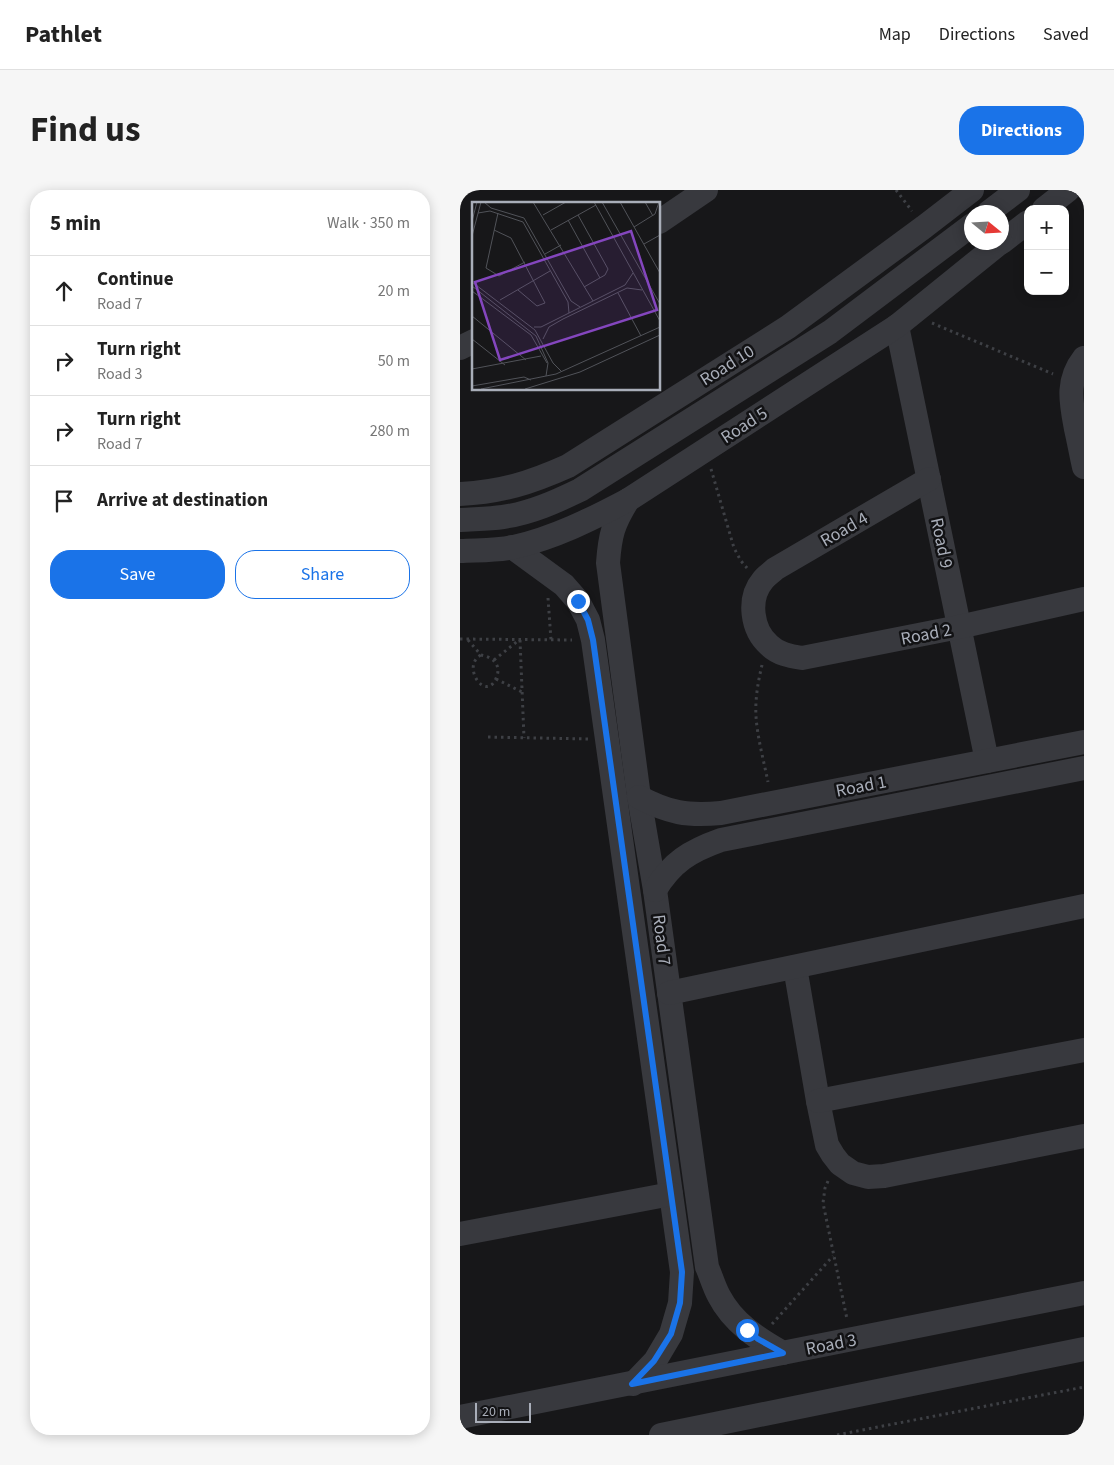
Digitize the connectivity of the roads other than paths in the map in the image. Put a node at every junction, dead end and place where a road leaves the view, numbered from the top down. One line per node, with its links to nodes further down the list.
1 (706, 190): 7 (street)
2 (972, 190): 18 (street, Road 10)
3 (1018, 190): 5 (street)
4 (1068, 190): 6 (street)
5 (998, 205)
6 (1049, 205)
7 (660, 221)
8 (1024, 225): 10 (street, Road 5)
9 (964, 232): 20 (street, Road 5)
10 (1009, 236)
11 (991, 250): 12 (street, Road 5)
12 (904, 320): 17 (street, Road 9); 19 (street, Road 5)
13 (472, 342): 14 (street)
14 (460, 348)
15 (1084, 358): 16 (street)
16 (1084, 467)
17 (928, 479): 24 (street, Road 9); 25 (street, Road 4)
18 (460, 494)
19 (628, 500): 21 (street, Road 5); 29 (street, Road 7)
20 (460, 520)
21 (512, 547): 22 (street, Road 5); 37 (street, Road 7)
22 (460, 551)
23 (1084, 599): 24 (street, Road 2)
24 (959, 627): 25 (street, Road 2); 27 (street, Road 9)
25 (769, 646)
26 (1084, 742): 27 (street, Road 1)
27 (987, 760): 29 (street, Road 1)
28 (1084, 768): 30 (street, Road 1)
29 (639, 797): 30 (street, Road 7)
30 (655, 890): 33 (street, Road 7)
31 (1084, 906): 32 (street)
32 (795, 966): 33 (street); 35 (street)
33 (669, 993): 41 (street, Road 7)
34 (1084, 1050): 35 (street)
35 (818, 1101): 36 (street)
36 (1084, 1136)
37 (671, 1194): 38 (street); 42 (street, Road 7)
38 (460, 1234)
39 (1084, 1293): 41 (street, Road 3)
40 (1084, 1350): 44 (street)
41 (783, 1353): 42 (street, Road 3)
42 (632, 1384): 43 (street, Road 3)
43 (460, 1417)
44 (661, 1435)

